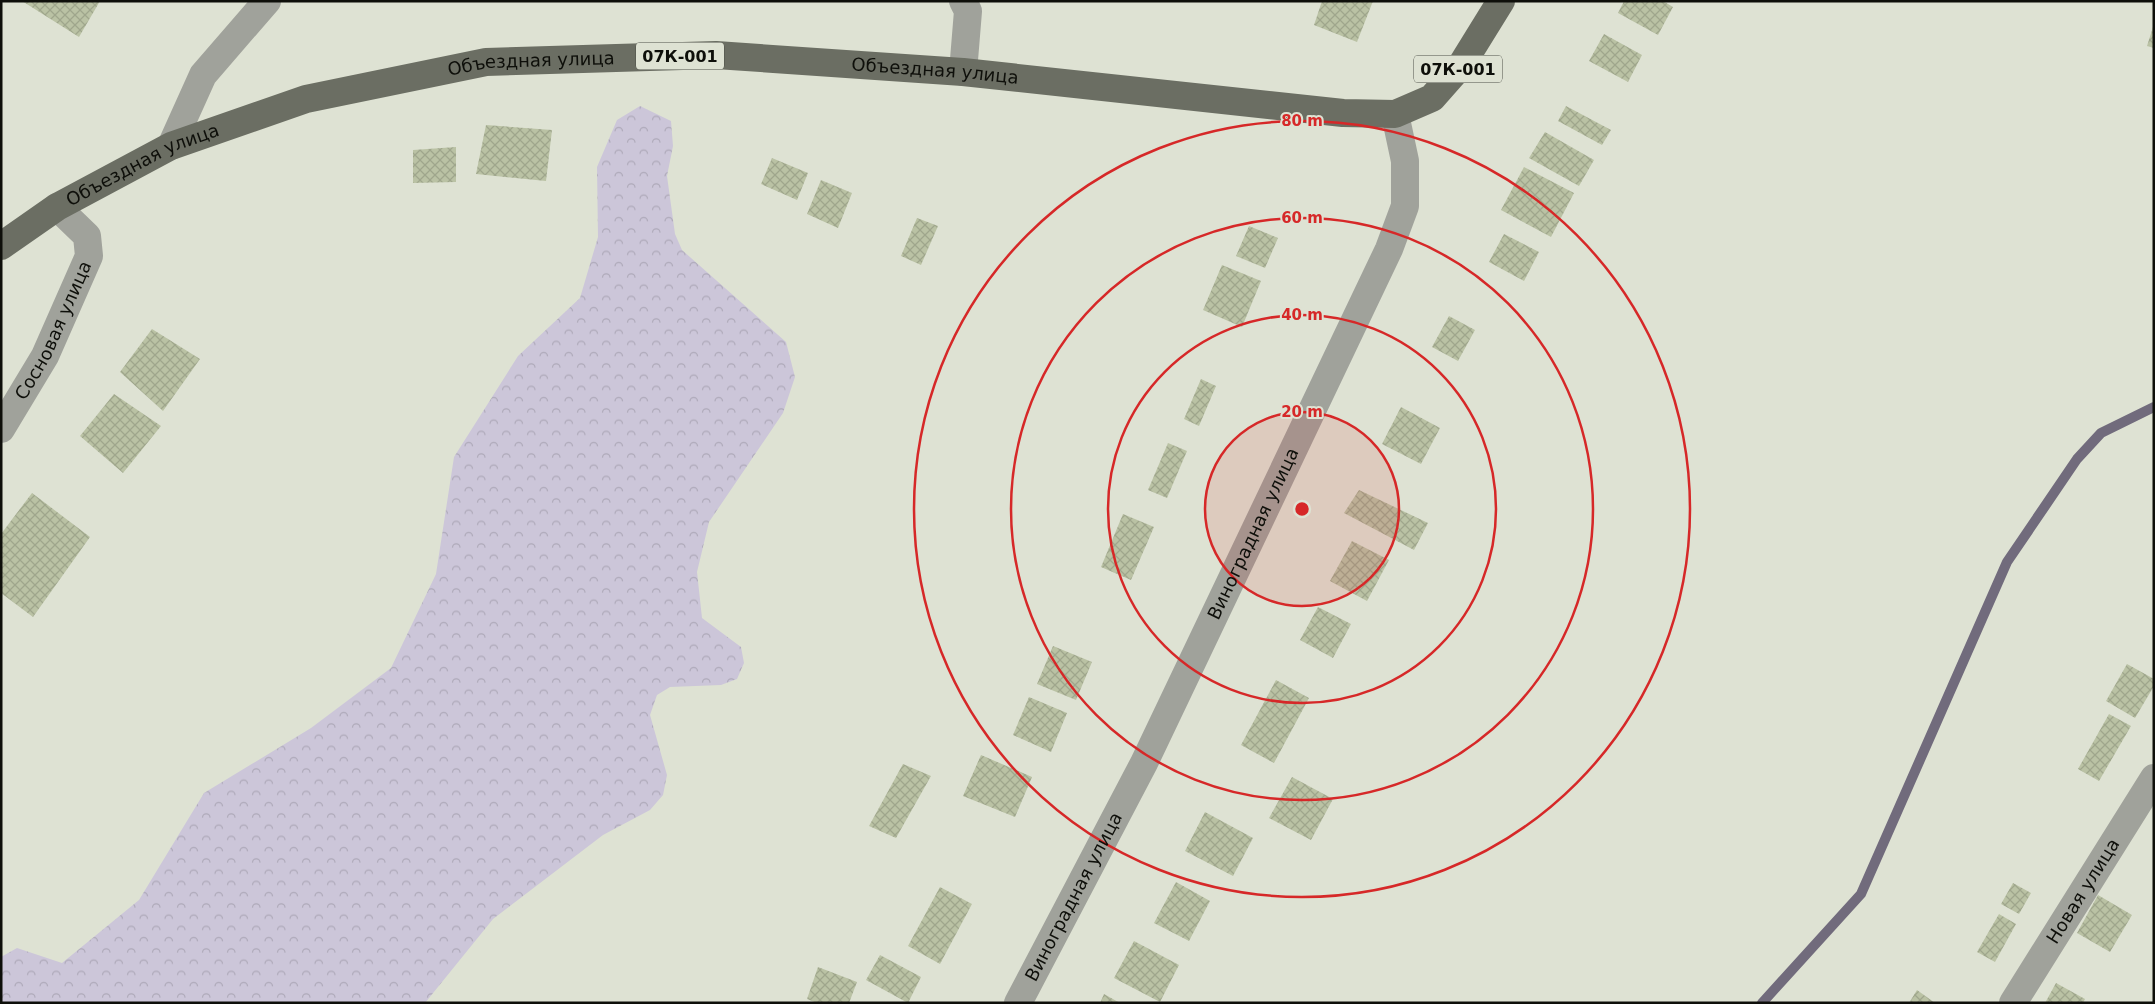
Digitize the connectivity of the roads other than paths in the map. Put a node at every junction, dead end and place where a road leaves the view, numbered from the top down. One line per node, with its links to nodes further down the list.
1 (267, 1): 6 (street)
2 (963, 1): 4 (street)
3 (1501, 1): 5 (main road, 07К-001)
4 (963, 72): 5 (main road, Объездная улица / 07К-001); 6 (main road, Объездная улица / 07К-001)
5 (1395, 114): 11 (street, Виноградная улица)
6 (171, 146): 7 (main road, Объездная улица / 07К-001)
7 (57, 207): 8 (main road, Объездная улица / 07К-001); 9 (street, Сосновая улица)
8 (1, 246)
9 (1, 429)
10 (2154, 778): 12 (street, Новая улица)
11 (1018, 1003)
12 (2013, 1003)

